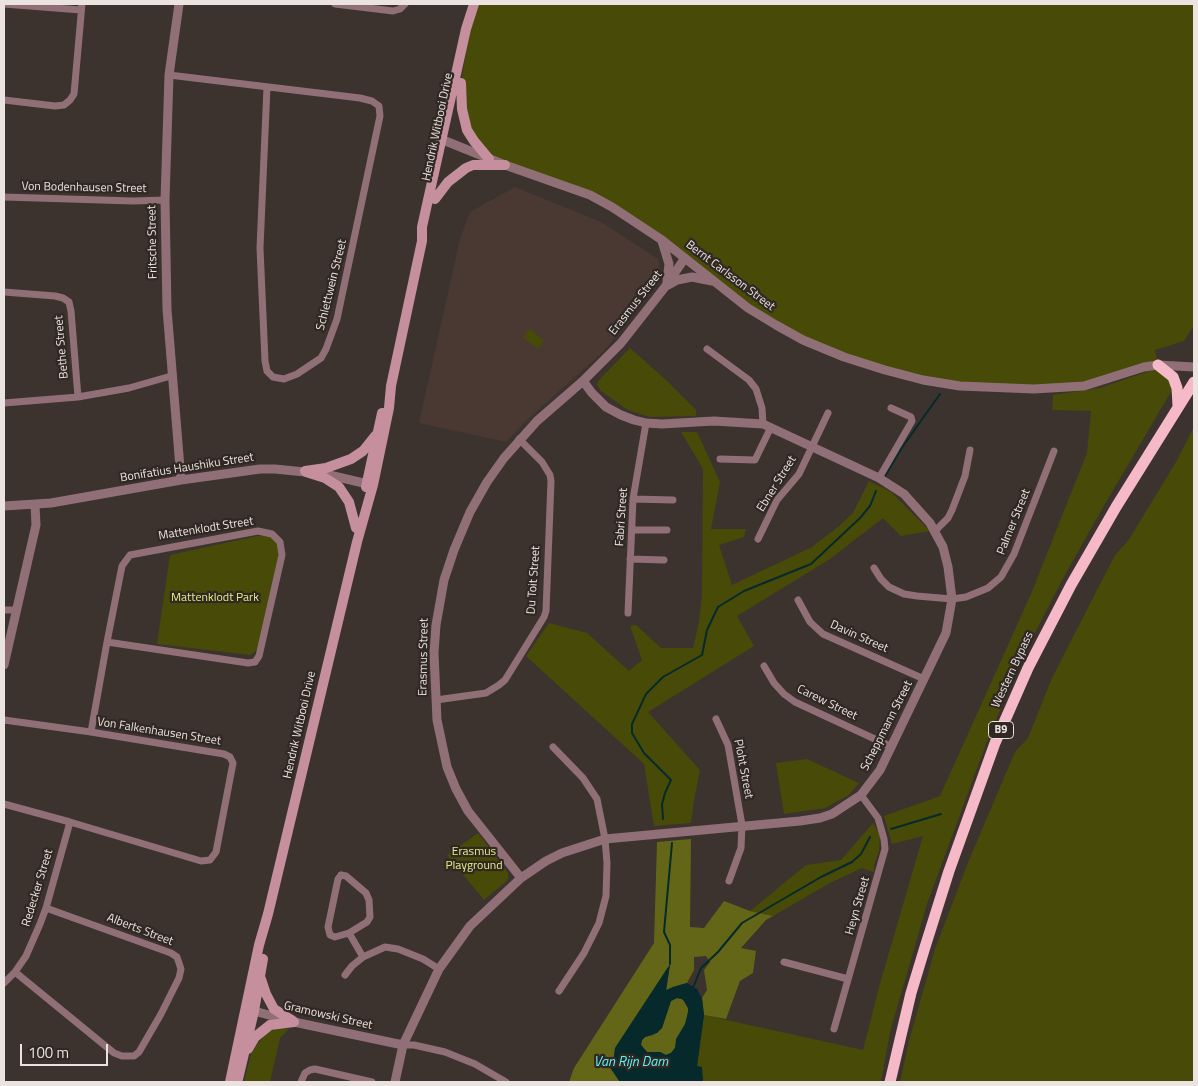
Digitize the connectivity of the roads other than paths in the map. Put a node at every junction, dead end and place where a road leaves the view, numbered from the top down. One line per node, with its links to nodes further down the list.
1 (4, 4): 6 (street)
2 (179, 4): 8 (street, Fritsche Street)
3 (335, 4): 4 (street)
4 (405, 4)
5 (474, 4): 7 (main road, Hendrik Witbooi Drive)
6 (82, 7): 11 (street)
7 (471, 16): 9 (main road, Hendrik Witbooi Drive); 12 (main road, Hendrik Witbooi Drive)
8 (170, 75): 10 (street, Schlettwein Street); 17 (street, Fritsche Street)
9 (461, 83): 12 (main road, Hendrik Witbooi Drive); 13 (main road)
10 (267, 87): 10 (street, Schlettwein Street)
11 (4, 100)
12 (446, 141): 13 (street, Bernt Carlsson Street); 16 (main road, Hendrik Witbooi Drive); 19 (main road, Hendrik Witbooi Drive)
13 (489, 158): 14 (street, Bernt Carlsson Street)
14 (505, 165): 16 (main road); 18 (street, Bernt Carlsson Street)
15 (4, 197): 17 (street, Von Bodenhausen Street)
16 (435, 199): 19 (main road, Hendrik Witbooi Drive)
17 (165, 200): 27 (street, Fritsche Street)
18 (662, 240): 20 (street, Bernt Carlsson Street); 22 (street)
19 (422, 241): 30 (main road, Hendrik Witbooi Drive)
20 (685, 258): 21 (street, Bernt Carlsson Street); 22 (street, Erasmus Street)
21 (716, 282): 22 (street); 25 (street, Bernt Carlsson Street)
22 (665, 287): 28 (street, Erasmus Street)
23 (4, 292): 31 (street, Bethe Street)
24 (707, 350): 37 (street)
25 (1158, 365): 26 (street, Bernt Carlsson Street); 33 (highway)
26 (1194, 366)
27 (171, 376): 31 (street); 46 (street, Fritsche Street)
28 (583, 381): 36 (street, Scheppmann Street); 39 (street, Erasmus Street)
29 (1194, 382): 33 (highway, Western Bypass / B9)
30 (391, 386): 38 (main road, Hendrik Witbooi Drive); 47 (main road, Hendrik Witbooi Drive)
31 (78, 397): 32 (street)
32 (4, 403)
33 (1178, 406): 109 (highway, Western Bypass / B9)
34 (891, 408): 45 (street)
35 (828, 413): 40 (street, Ebner Street)
36 (646, 423): 37 (street, Scheppmann Street); 48 (street, Fabri Street)
37 (767, 426): 40 (street, Scheppmann Street); 43 (street)
38 (377, 433): 44 (main road); 47 (main road, Hendrik Witbooi Drive)
39 (519, 439): 73 (street, Erasmus Street); 73 (street, Du Toit Street)
40 (812, 446): 45 (street, Scheppmann Street); 59 (street, Ebner Street)
41 (970, 450): 58 (street)
42 (1054, 451): 64 (street, Palmer Street)
43 (720, 459)
44 (305, 471): 46 (street, Bonifatius Haushiku Street); 47 (street, Bonifatius Haushiku Street); 55 (main road)
45 (879, 478): 58 (street, Scheppmann Street)
46 (181, 480): 50 (street, Bonifatius Haushiku Street)
47 (370, 484): 55 (main road, Hendrik Witbooi Drive); 60 (main road, Hendrik Witbooi Drive)
48 (633, 499): 49 (street); 56 (street, Fabri Street)
49 (673, 500)
50 (50, 503): 51 (street, Bonifatius Haushiku Street); 54 (street)
51 (35, 505): 53 (street, Bonifatius Haushiku Street); 54 (street)
52 (4, 506): 53 (street, Bonifatius Haushiku Street)
53 (14, 506): 54 (street)
54 (36, 524): 67 (street)
55 (356, 528): 60 (main road, Hendrik Witbooi Drive)
56 (632, 530): 57 (street); 61 (street, Fabri Street)
57 (667, 530)
58 (935, 531): 64 (street, Scheppmann Street)
59 (758, 539)
60 (357, 542): 87 (main road, Hendrik Witbooi Drive)
61 (630, 558): 62 (street); 68 (street, Fabri Street)
62 (664, 560)
63 (874, 568): 64 (street, Palmer Street)
64 (952, 599): 72 (street, Scheppmann Street)
65 (798, 600): 72 (street, Davin Street)
66 (4, 610): 67 (street)
67 (17, 610): 70 (street)
68 (628, 614)
69 (107, 642): 69 (street, Mattenklodt Street); 76 (street, Mattenklodt Street)
70 (4, 665)
71 (764, 666): 78 (street, Carew Street)
72 (924, 679): 78 (street, Scheppmann Street)
73 (436, 700): 84 (street, Erasmus Street)
74 (716, 719): 82 (street, Ploht Street)
75 (4, 720): 76 (street, Von Falkenhausen Street)
76 (91, 732): 81 (street, Von Falkenhausen Street)
77 (552, 747): 83 (street)
78 (892, 747): 79 (street, Scheppmann Street)
79 (861, 794): 82 (street, Scheppmann Street); 95 (street, Heyn Street)
80 (4, 804): 81 (street, Von Falkenhausen Street)
81 (70, 822): 86 (street, Redecker Street)
82 (742, 825): 83 (street, Scheppmann Street); 85 (street, Ploht Street)
83 (605, 839): 84 (street, Scheppmann Street); 97 (street)
84 (521, 878): 91 (street, Scheppmann Street)
85 (729, 881)
86 (46, 908): 92 (street, Redecker Street); 92 (street, Alberts Street)
87 (268, 914): 94 (main road, Hendrik Witbooi Drive); 98 (main road, Hendrik Witbooi Drive)
88 (349, 933): 88 (street); 89 (street)
89 (363, 957): 91 (street); 93 (street)
90 (784, 962): 95 (street)
91 (440, 968): 101 (street, Scheppmann Street)
92 (14, 972): 96 (street, Redecker Street)
93 (345, 975)
94 (260, 977): 98 (main road, Hendrik Witbooi Drive); 99 (main road)
95 (848, 979): 100 (street, Heyn Street)
96 (4, 983)
97 (559, 991)
98 (250, 1010): 99 (street, Gramowski Street); 102 (main road, Hendrik Witbooi Drive); 103 (main road, Hendrik Witbooi Drive)
99 (294, 1022): 101 (street, Gramowski Street); 102 (main road)
100 (834, 1029)
101 (403, 1045): 107 (street, Scheppmann Street); 108 (street)
102 (244, 1058): 104 (main road, Hendrik Witbooi Drive)
103 (230, 1082)
104 (237, 1082)
105 (301, 1082): 106 (street)
106 (372, 1082)
107 (395, 1082)
108 (506, 1082)
109 (890, 1082)

